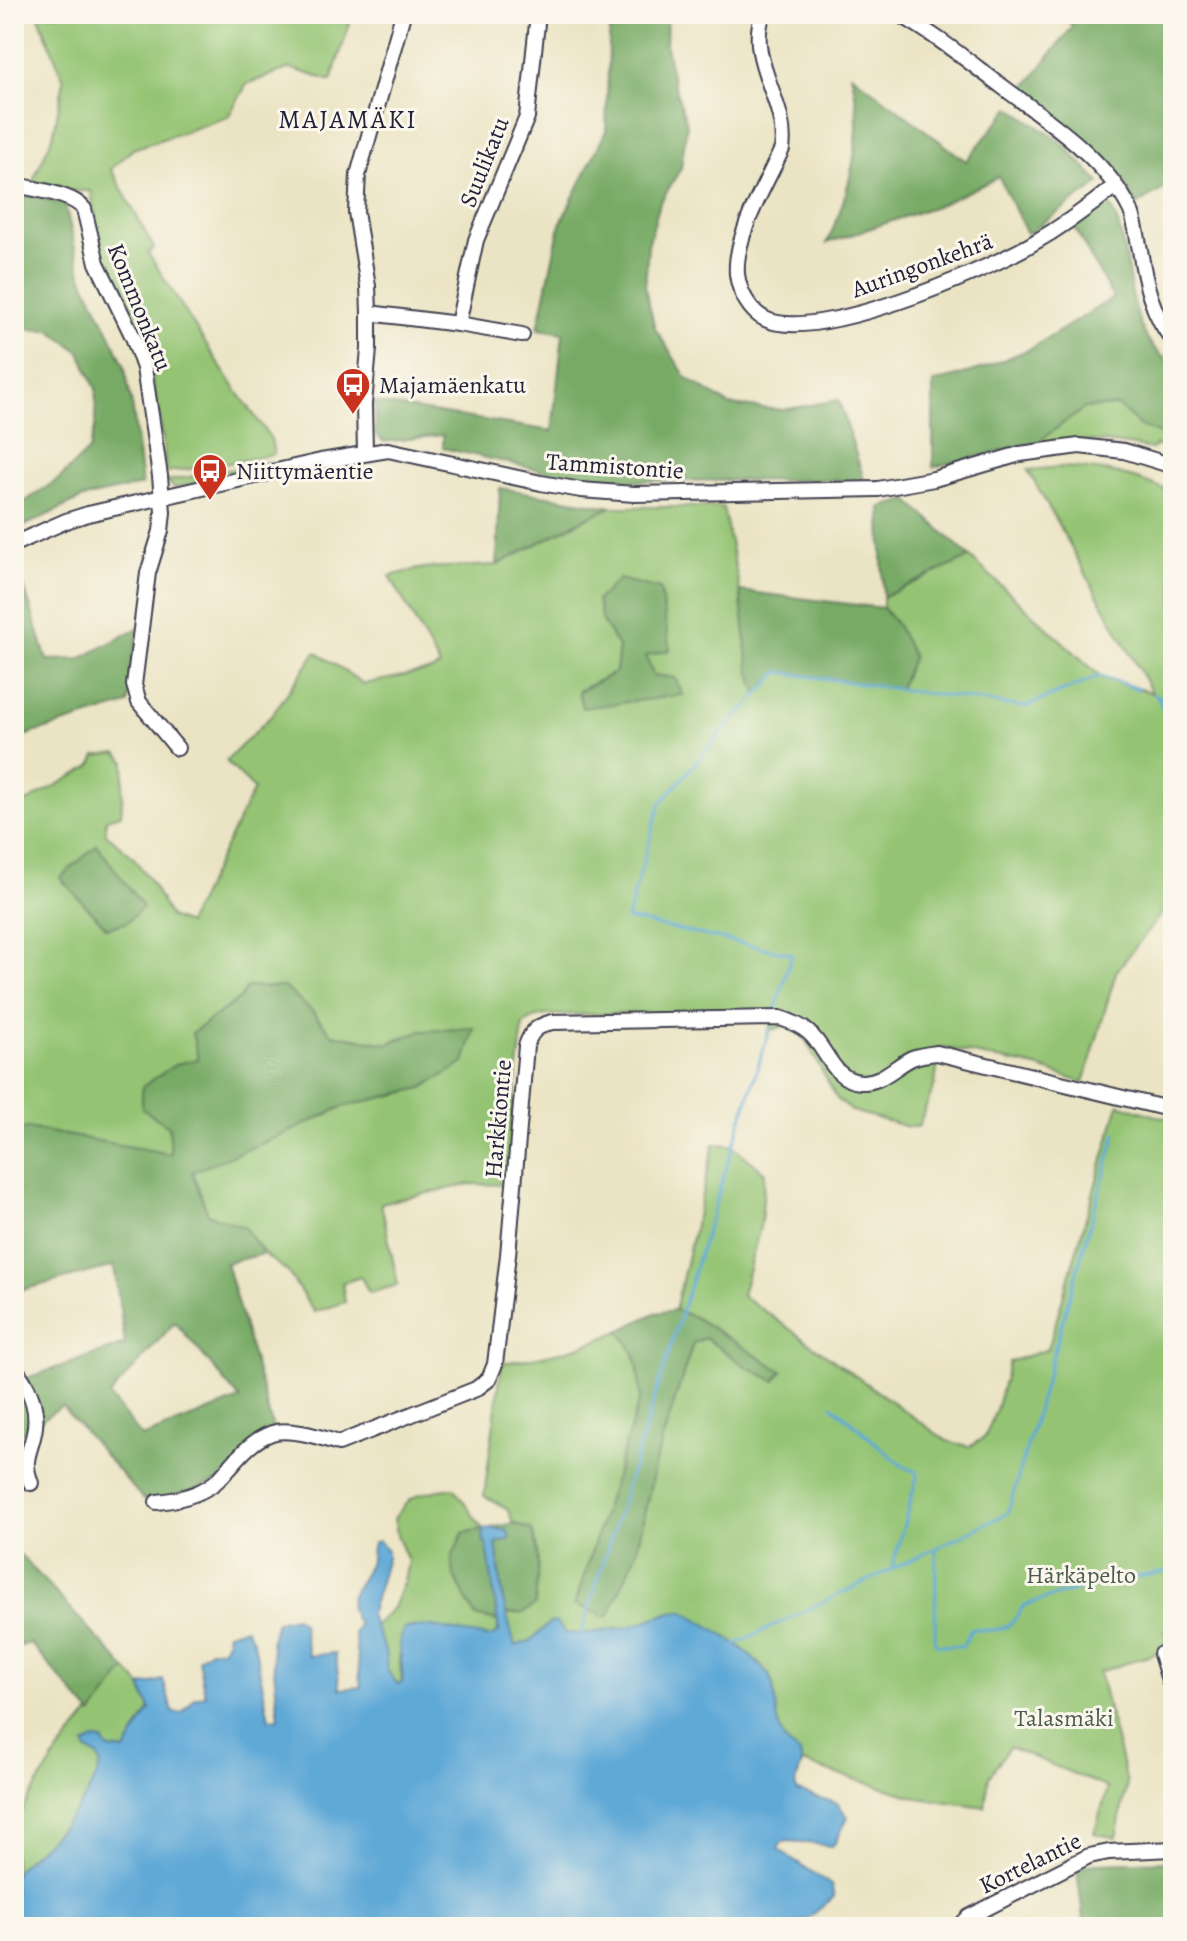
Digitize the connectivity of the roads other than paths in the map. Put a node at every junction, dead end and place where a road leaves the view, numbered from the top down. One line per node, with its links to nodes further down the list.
1 (403, 14): 7 (street)
2 (538, 14): 8 (street, Suulikatu)
3 (763, 14): 6 (street, Auringonkehrä)
4 (899, 14): 6 (street)
5 (14, 184): 13 (street, Kommonkatu)
6 (1115, 186): 10 (street)
7 (369, 313): 8 (street); 11 (street)
8 (458, 324): 9 (street)
9 (522, 335)
10 (1173, 340)
11 (365, 453): 12 (street, Tammistontie); 13 (street, Tammistontie)
12 (1173, 466)
13 (161, 497): 14 (street, Tammistontie); 15 (street)
14 (14, 544)
15 (177, 748)
16 (1173, 1110): 19 (street, Harkkiontie)
17 (14, 1368): 18 (street)
18 (31, 1483)
19 (157, 1502)
20 (1161, 1654): 21 (street)
21 (1173, 1693)
22 (1173, 1849): 23 (street, Kortelantie)
23 (959, 1927)

